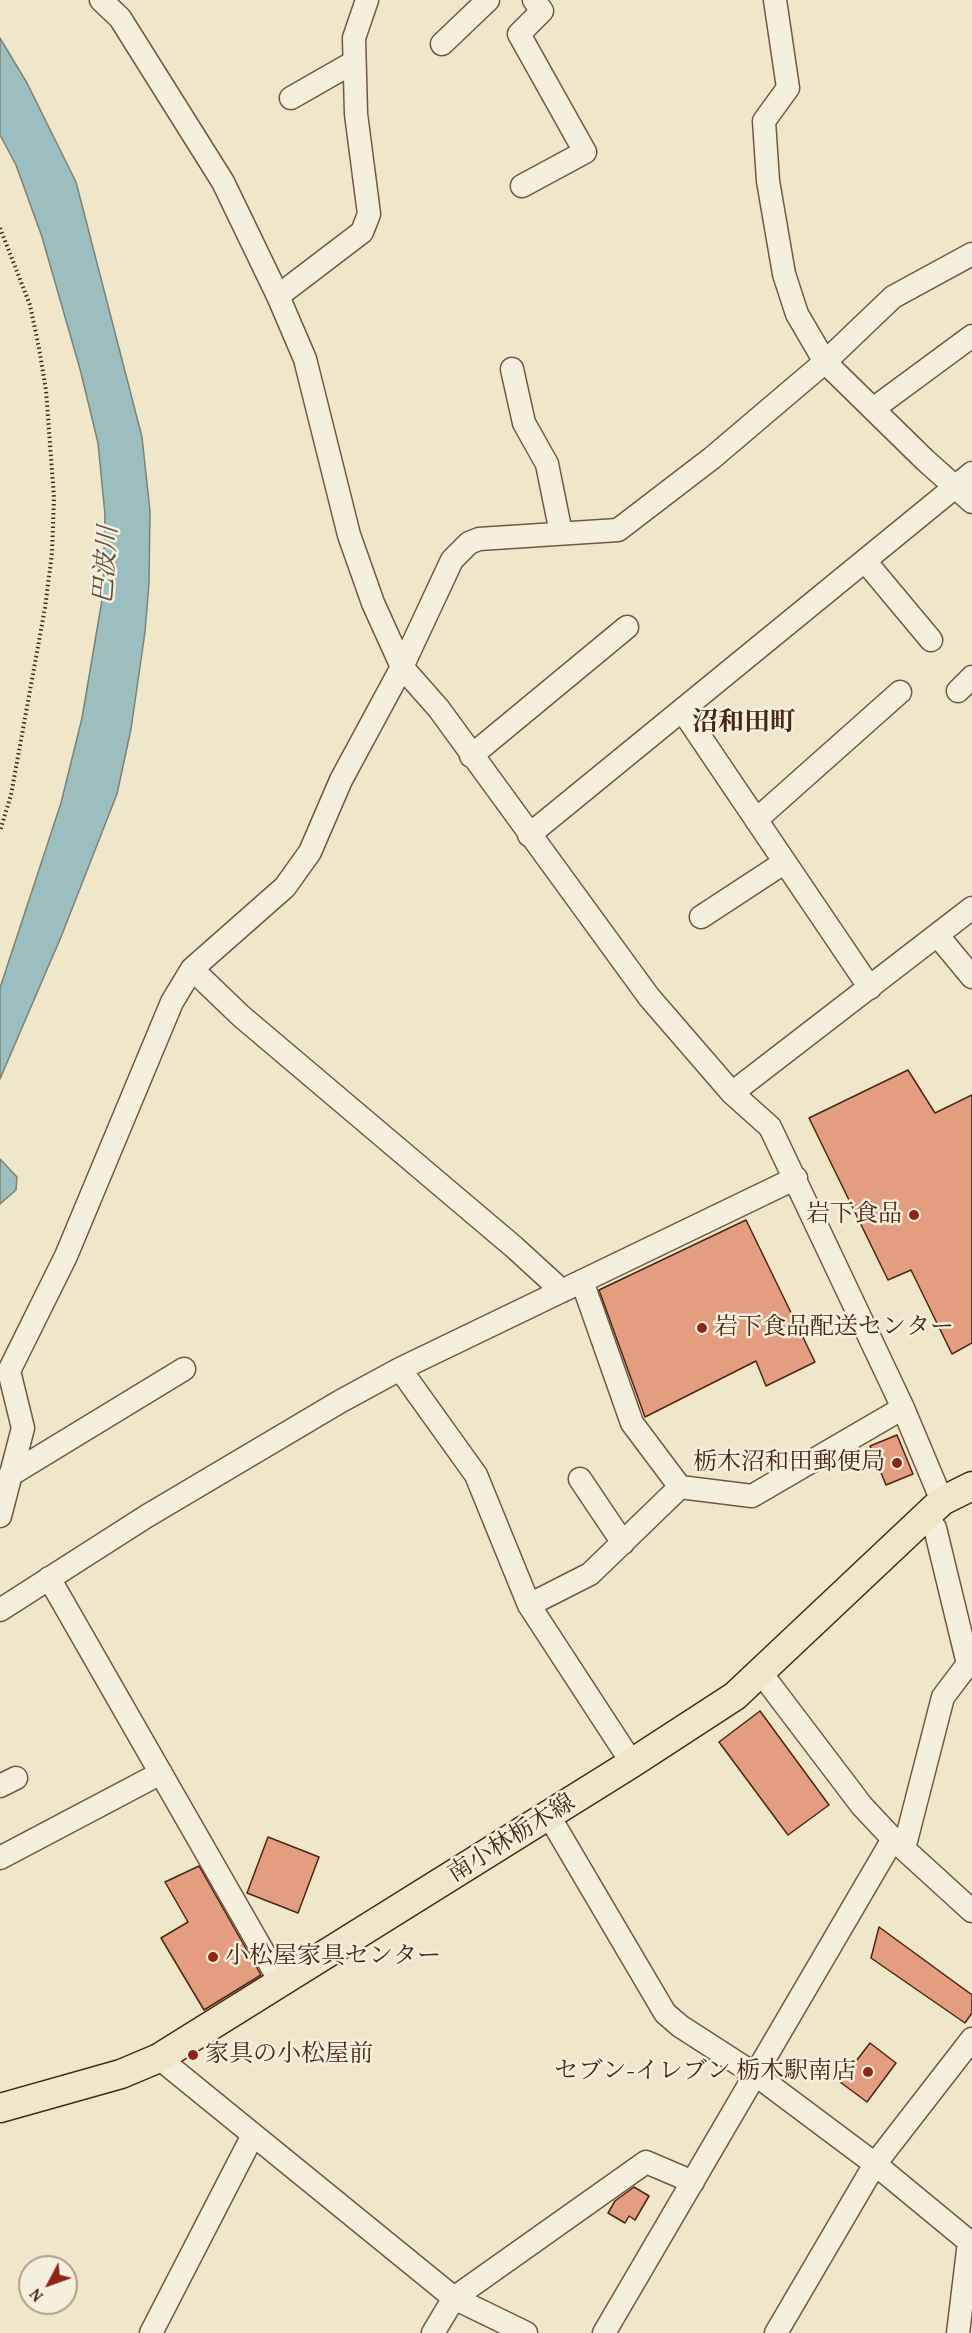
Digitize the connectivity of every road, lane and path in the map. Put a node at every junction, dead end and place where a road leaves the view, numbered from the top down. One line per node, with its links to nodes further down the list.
1 (101, 0): 12 (street)
2 (367, 0): 7 (street)
3 (488, 0): 6 (street)
4 (534, 0): 9 (street)
5 (774, 0): 14 (street)
6 (442, 44)
7 (354, 62): 8 (street); 12 (street)
8 (291, 98)
9 (522, 186)
10 (0, 228): 28 (path)
11 (972, 254): 14 (street)
12 (278, 296): 23 (street)
13 (972, 336): 16 (street)
14 (825, 362): 16 (street); 19 (street)
15 (513, 369): 19 (street)
16 (873, 409): 17 (street)
17 (964, 480): 18 (street); 20 (street)
18 (972, 502)
19 (561, 533): 23 (street)
20 (865, 561): 22 (street); 25 (street)
21 (627, 627): 26 (street)
22 (931, 640)
23 (402, 667): 26 (street); 34 (street)
24 (900, 692): 27 (street)
25 (682, 710): 27 (street); 29 (street)
26 (471, 756): 29 (street)
27 (756, 820): 30 (street)
28 (0, 831)
29 (529, 835): 37 (street)
30 (785, 862): 32 (street); 36 (street)
31 (972, 909): 33 (street)
32 (701, 917)
33 (938, 936): 35 (street); 36 (street)
34 (192, 969): 40 (street); 43 (street)
35 (972, 977)
36 (870, 988): 37 (street)
37 (732, 1093): 38 (street)
38 (796, 1178): 39 (street); 44 (street)
39 (582, 1281): 40 (street); 48 (street)
40 (562, 1291): 42 (street)
41 (184, 1369): 45 (street)
42 (400, 1369): 52 (street); 53 (street)
43 (4, 1372): 45 (street)
44 (903, 1408): 48 (street); 49 (street)
45 (10, 1475): 50 (street)
46 (580, 1479): 51 (street)
47 (972, 1486): 49 (main road, 南小林栃木線)
48 (680, 1487): 51 (street)
49 (933, 1509): 55 (main road, 南小林栃木線); 59 (street)
50 (0, 1516)
51 (622, 1543): 53 (street)
52 (49, 1578): 54 (street); 57 (street)
53 (529, 1605): 56 (street)
54 (0, 1610)
55 (761, 1673): 56 (main road, 南小林栃木線); 59 (street)
56 (632, 1763): 58 (main road, 南小林栃木線)
57 (160, 1773): 60 (street); 62 (street)
58 (549, 1816): 62 (main road, 南小林栃木線); 65 (street)
59 (893, 1839): 61 (street); 65 (street)
60 (0, 1858)
61 (969, 1901)
62 (281, 1983): 64 (main road, 南小林栃木線)
63 (972, 2039): 68 (street)
64 (159, 2058): 66 (main road, 南小林栃木線); 67 (street)
65 (756, 2075): 68 (street); 69 (street)
66 (0, 2108)
67 (253, 2135): 71 (street); 73 (street)
68 (875, 2164): 70 (street); 72 (street)
69 (693, 2182): 71 (street); 76 (street)
70 (971, 2243): 77 (street)
71 (454, 2298): 74 (street); 75 (street)
72 (778, 2332)
73 (151, 2333)
74 (433, 2333)
75 (526, 2333)
76 (604, 2333)
77 (958, 2333)

